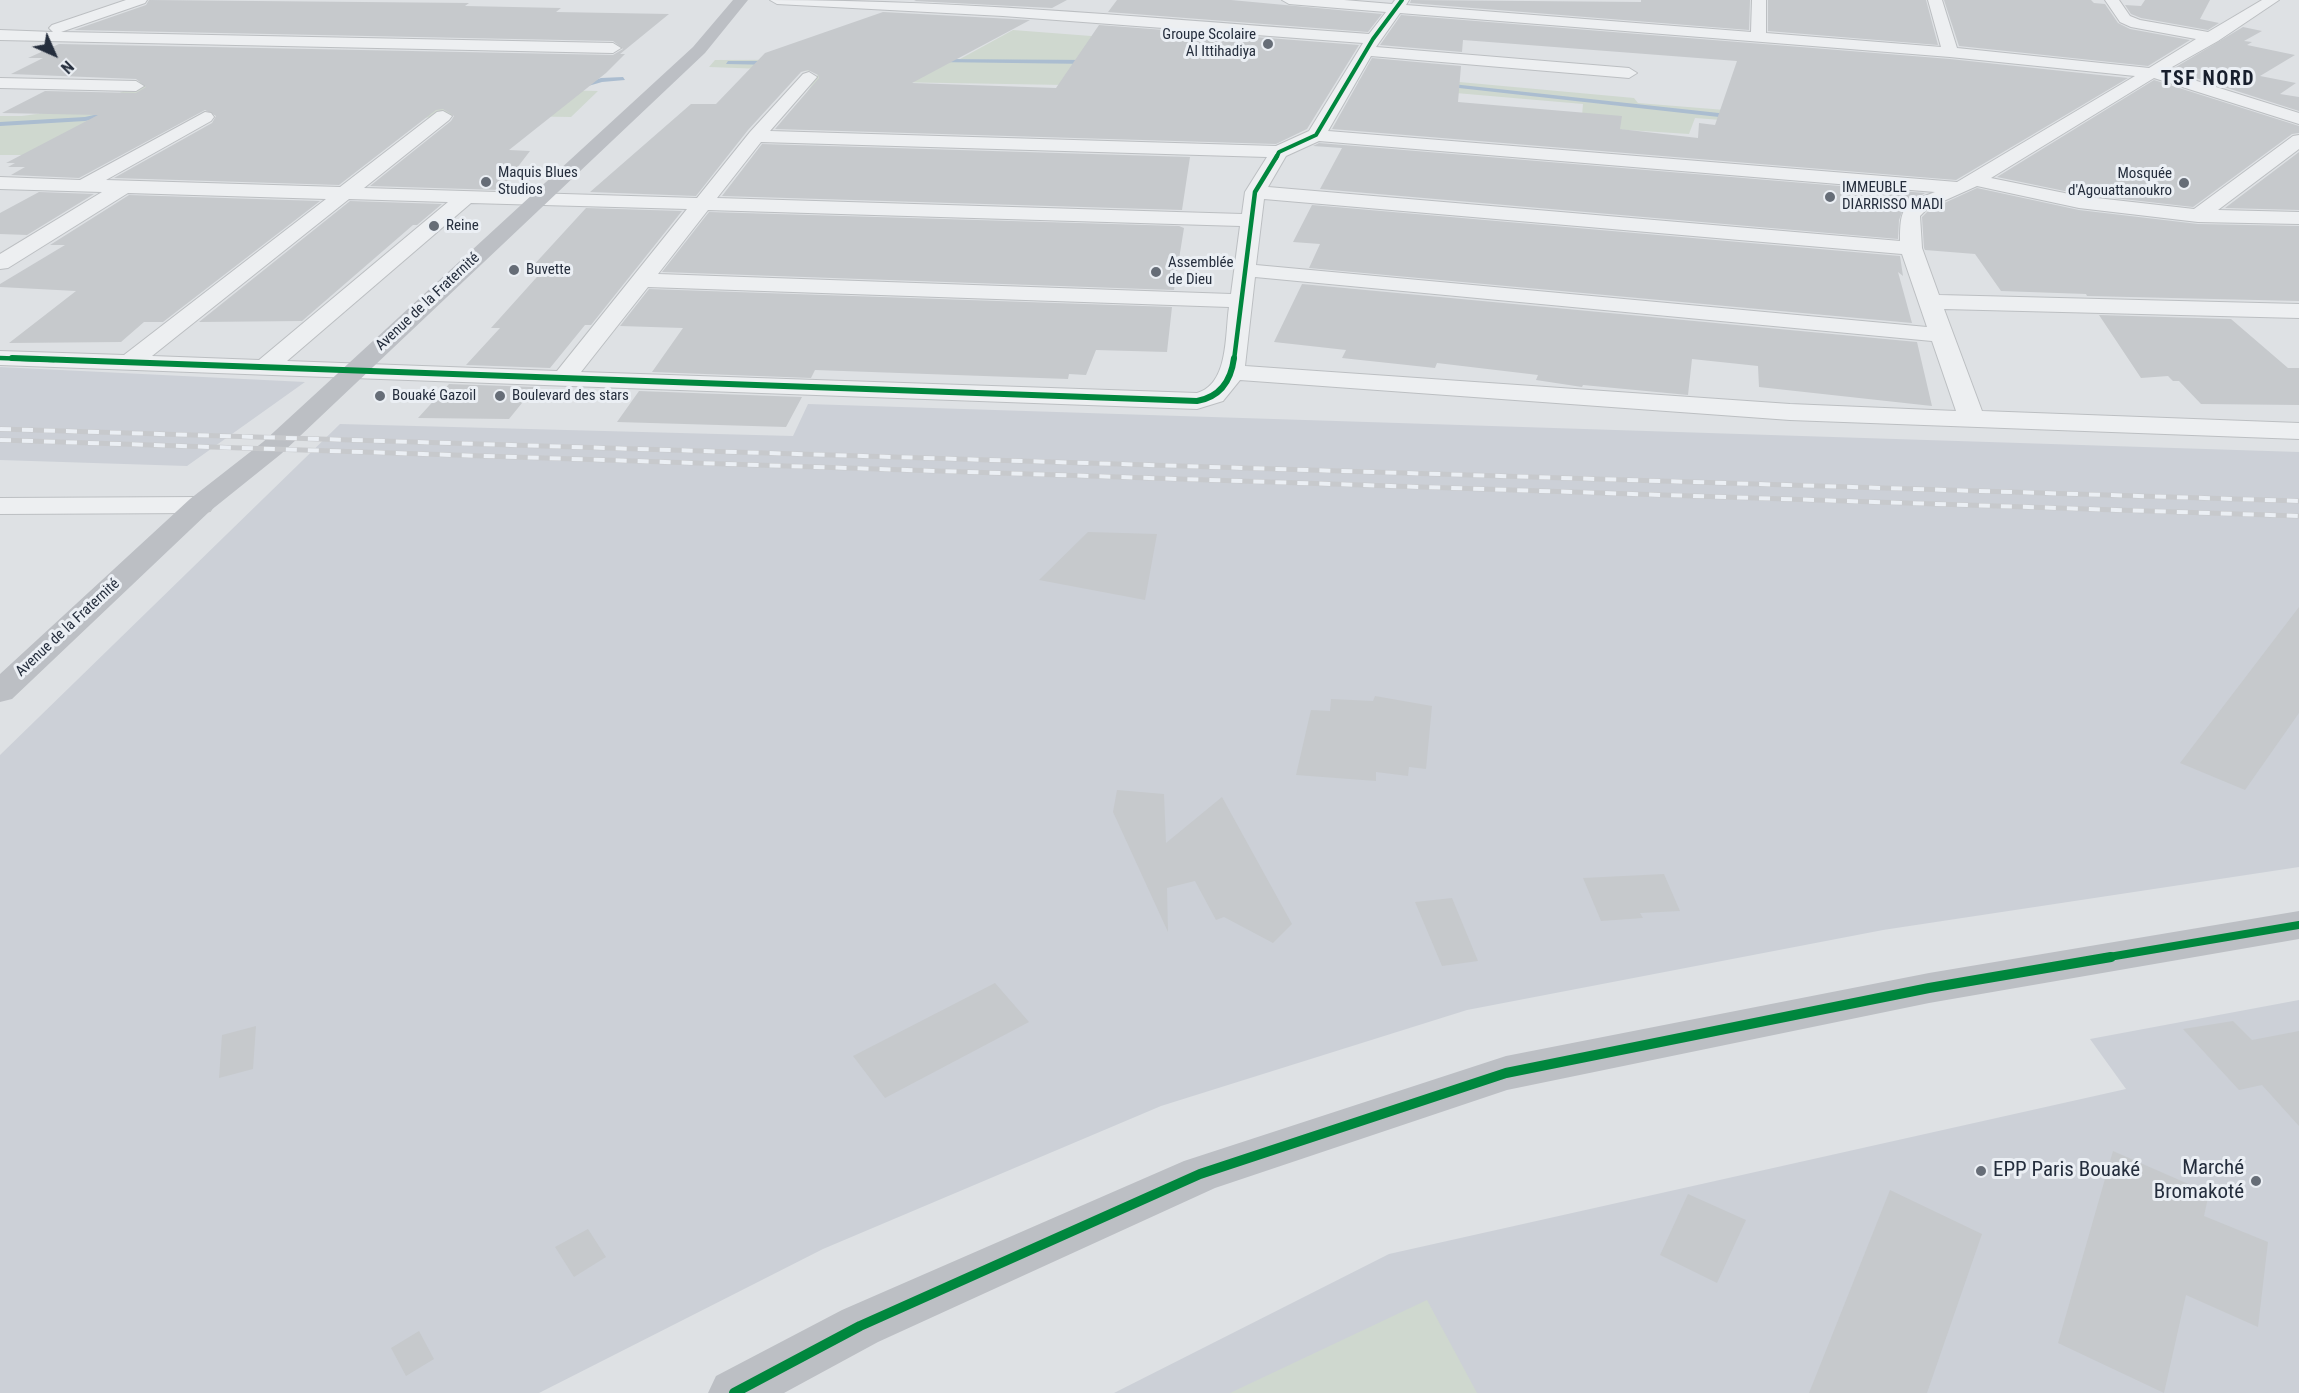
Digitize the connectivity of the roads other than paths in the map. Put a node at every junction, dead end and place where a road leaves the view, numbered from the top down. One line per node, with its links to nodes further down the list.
1 (140, 0): 13 (street)
2 (741, 0): 39 (main road, Avenue de la Fraternité)
3 (777, 0): 11 (street)
4 (1020, 0): 11 (street)
5 (1289, 0): 10 (street)
6 (1759, 0): 14 (street)
7 (1935, 0): 19 (street)
8 (2112, 0): 15 (street)
9 (2272, 0): 15 (street)
10 (1399, 4): 14 (street); 16 (street)
11 (1003, 12): 16 (street)
12 (0, 35): 13 (street)
13 (36, 35): 17 (street); 18 (street)
14 (1758, 37): 19 (street)
15 (2213, 38): 20 (street)
16 (1369, 45): 21 (street); 28 (street)
17 (0, 46)
18 (613, 48)
19 (1950, 52): 20 (street)
20 (2154, 72): 27 (street); 33 (street)
21 (1629, 73)
22 (809, 77): 29 (street)
23 (0, 83): 24 (street)
24 (136, 86)
25 (443, 116): 36 (street)
26 (206, 117): 34 (street)
27 (2299, 120)
28 (1316, 135): 31 (street); 33 (street)
29 (756, 136): 31 (street); 40 (street)
30 (2299, 140): 41 (street)
31 (1279, 152): 37 (street)
32 (0, 183): 34 (street)
33 (1968, 184): 41 (street); 46 (street)
34 (84, 185): 35 (street)
35 (125, 186): 36 (street); 45 (street)
36 (346, 192): 38 (street); 55 (street)
37 (1255, 192): 43 (street); 46 (street)
38 (467, 196): 39 (street); 56 (street)
39 (540, 198): 40 (street); 57 (main road, Avenue de la Fraternité)
40 (706, 202): 43 (street); 49 (street)
41 (2198, 216): 42 (street)
42 (2299, 218)
43 (1250, 220): 48 (street)
44 (0, 247): 45 (street)
45 (24, 248): 47 (street)
46 (1911, 249): 51 (street)
47 (0, 263)
48 (1245, 270): 50 (street); 53 (street)
49 (644, 280): 50 (street); 59 (street)
50 (1240, 301): 58 (street)
51 (1930, 302): 52 (street); 53 (street)
52 (2299, 311)
53 (1940, 335): 60 (street)
54 (0, 358): 55 (street)
55 (129, 363): 56 (street)
56 (265, 368): 57 (street)
57 (355, 371): 59 (street); 62 (main road, Avenue de la Fraternité)
58 (1232, 372): 59 (street); 60 (street)
59 (562, 380)
60 (1972, 420): 61 (street)
61 (2299, 431)
62 (200, 505): 63 (street); 64 (main road, Avenue de la Fraternité)
63 (0, 506)
64 (0, 692)
65 (2299, 926): 66 (main road)
66 (734, 1393)

